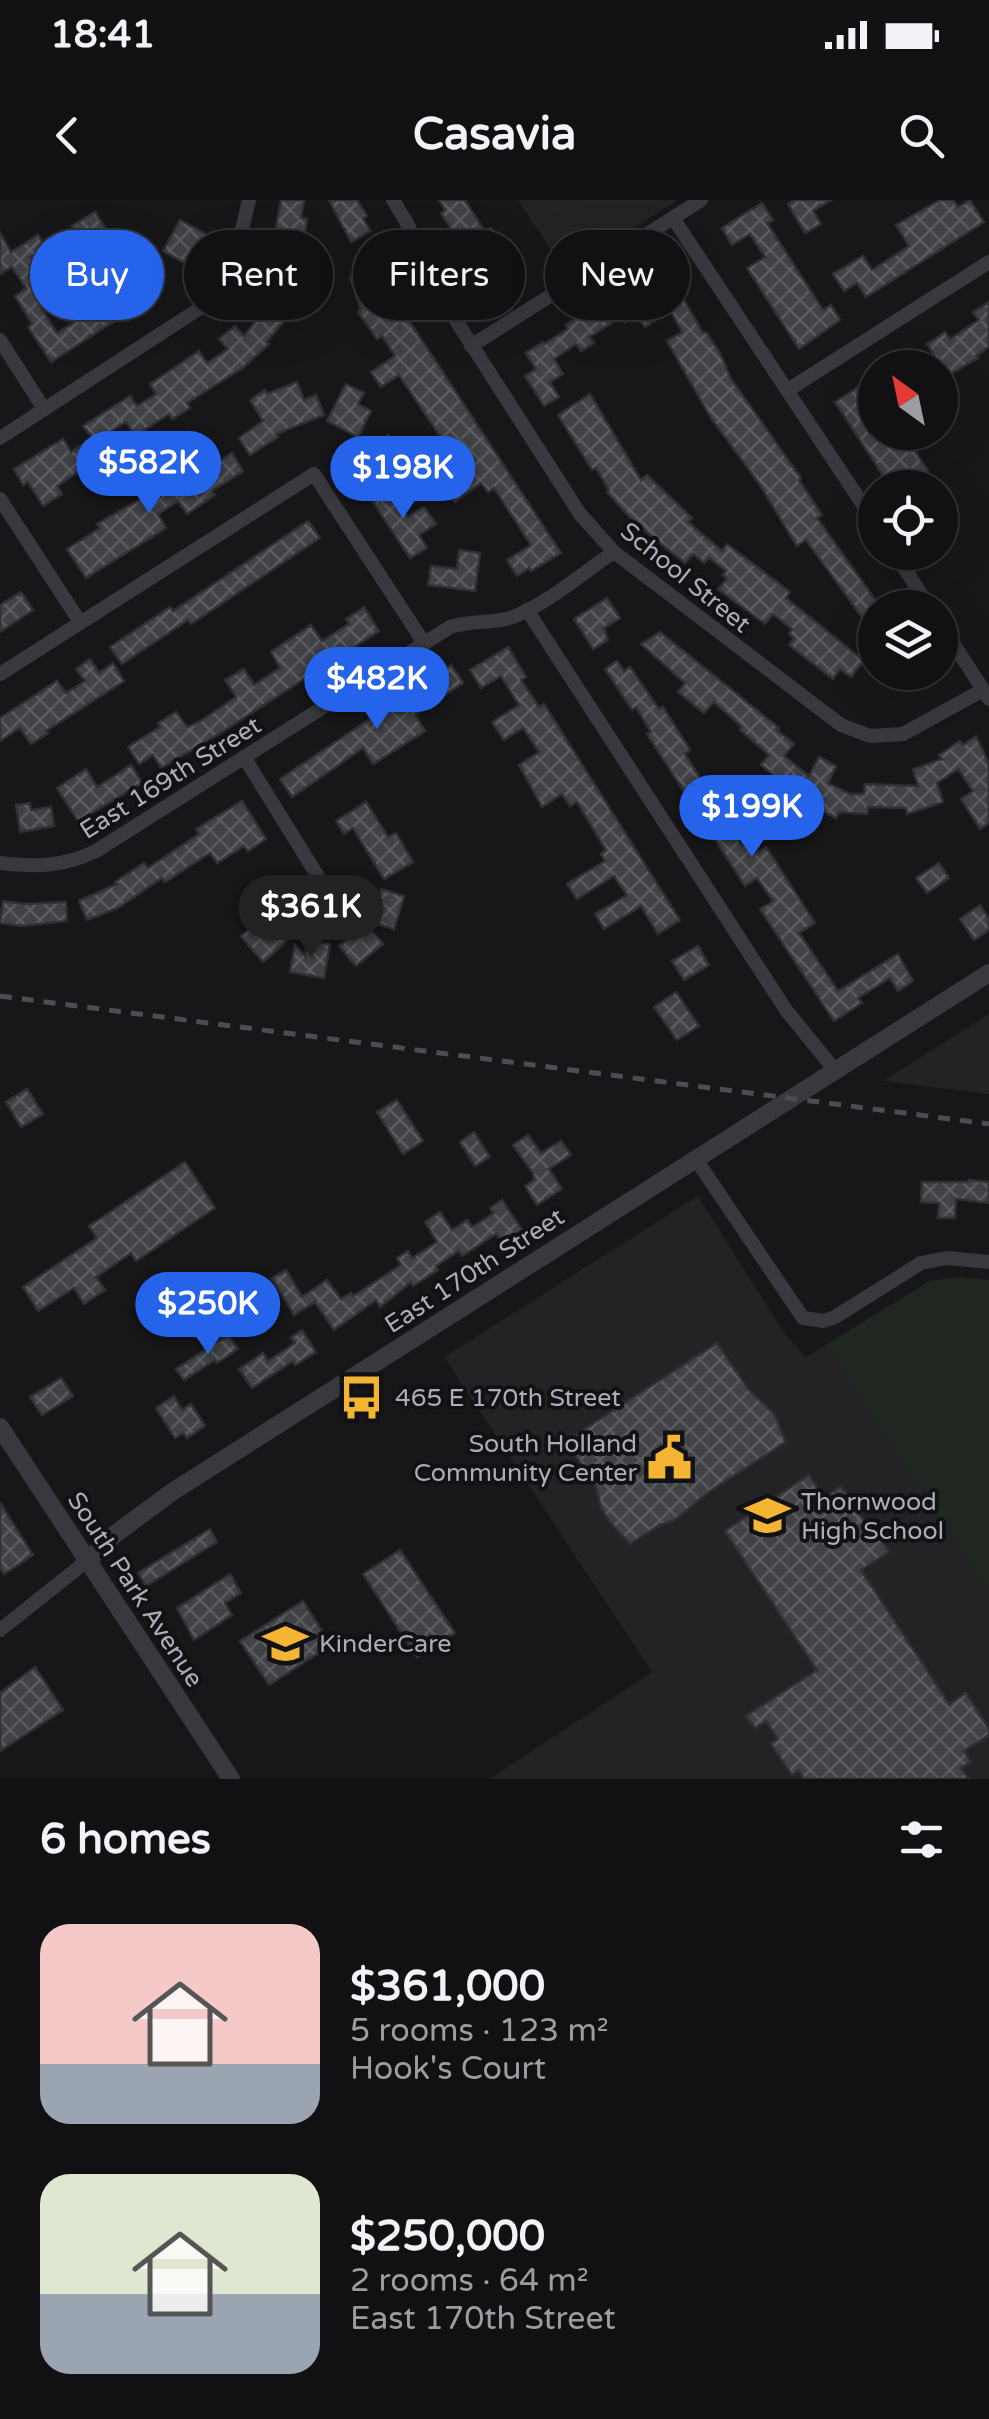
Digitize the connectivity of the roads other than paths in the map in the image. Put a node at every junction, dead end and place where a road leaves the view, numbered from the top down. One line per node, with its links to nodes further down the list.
1 (248, 200): 9 (street)
2 (394, 200): 7 (street, School Street)
3 (701, 200): 4 (street)
4 (673, 218): 7 (street); 8 (street)
5 (989, 262): 8 (street)
6 (0, 340): 9 (street)
7 (471, 346): 13 (street, School Street)
8 (788, 390): 11 (street)
9 (44, 408): 10 (street)
10 (0, 438)
11 (858, 497)
12 (0, 499): 15 (street)
13 (614, 552): 14 (street, East 169th Street); 19 (street, School Street)
14 (528, 610): 16 (street, East 169th Street); 24 (street)
15 (80, 622): 16 (street); 18 (street)
16 (424, 643): 20 (street, East 169th Street)
17 (958, 651): 19 (street)
18 (0, 674)
19 (986, 694)
20 (244, 757): 21 (street, East 169th Street); 22 (street)
21 (0, 863)
22 (327, 891)
23 (989, 973): 24 (street, East 170th Street)
24 (834, 1069): 25 (street, East 170th Street)
25 (695, 1158): 26 (street); 28 (street, East 170th Street)
26 (989, 1262)
27 (0, 1426): 28 (street, South Park Avenue)
28 (88, 1560): 29 (street, East 170th Street); 30 (street, South Park Avenue)
29 (0, 1630)
30 (231, 1779)

